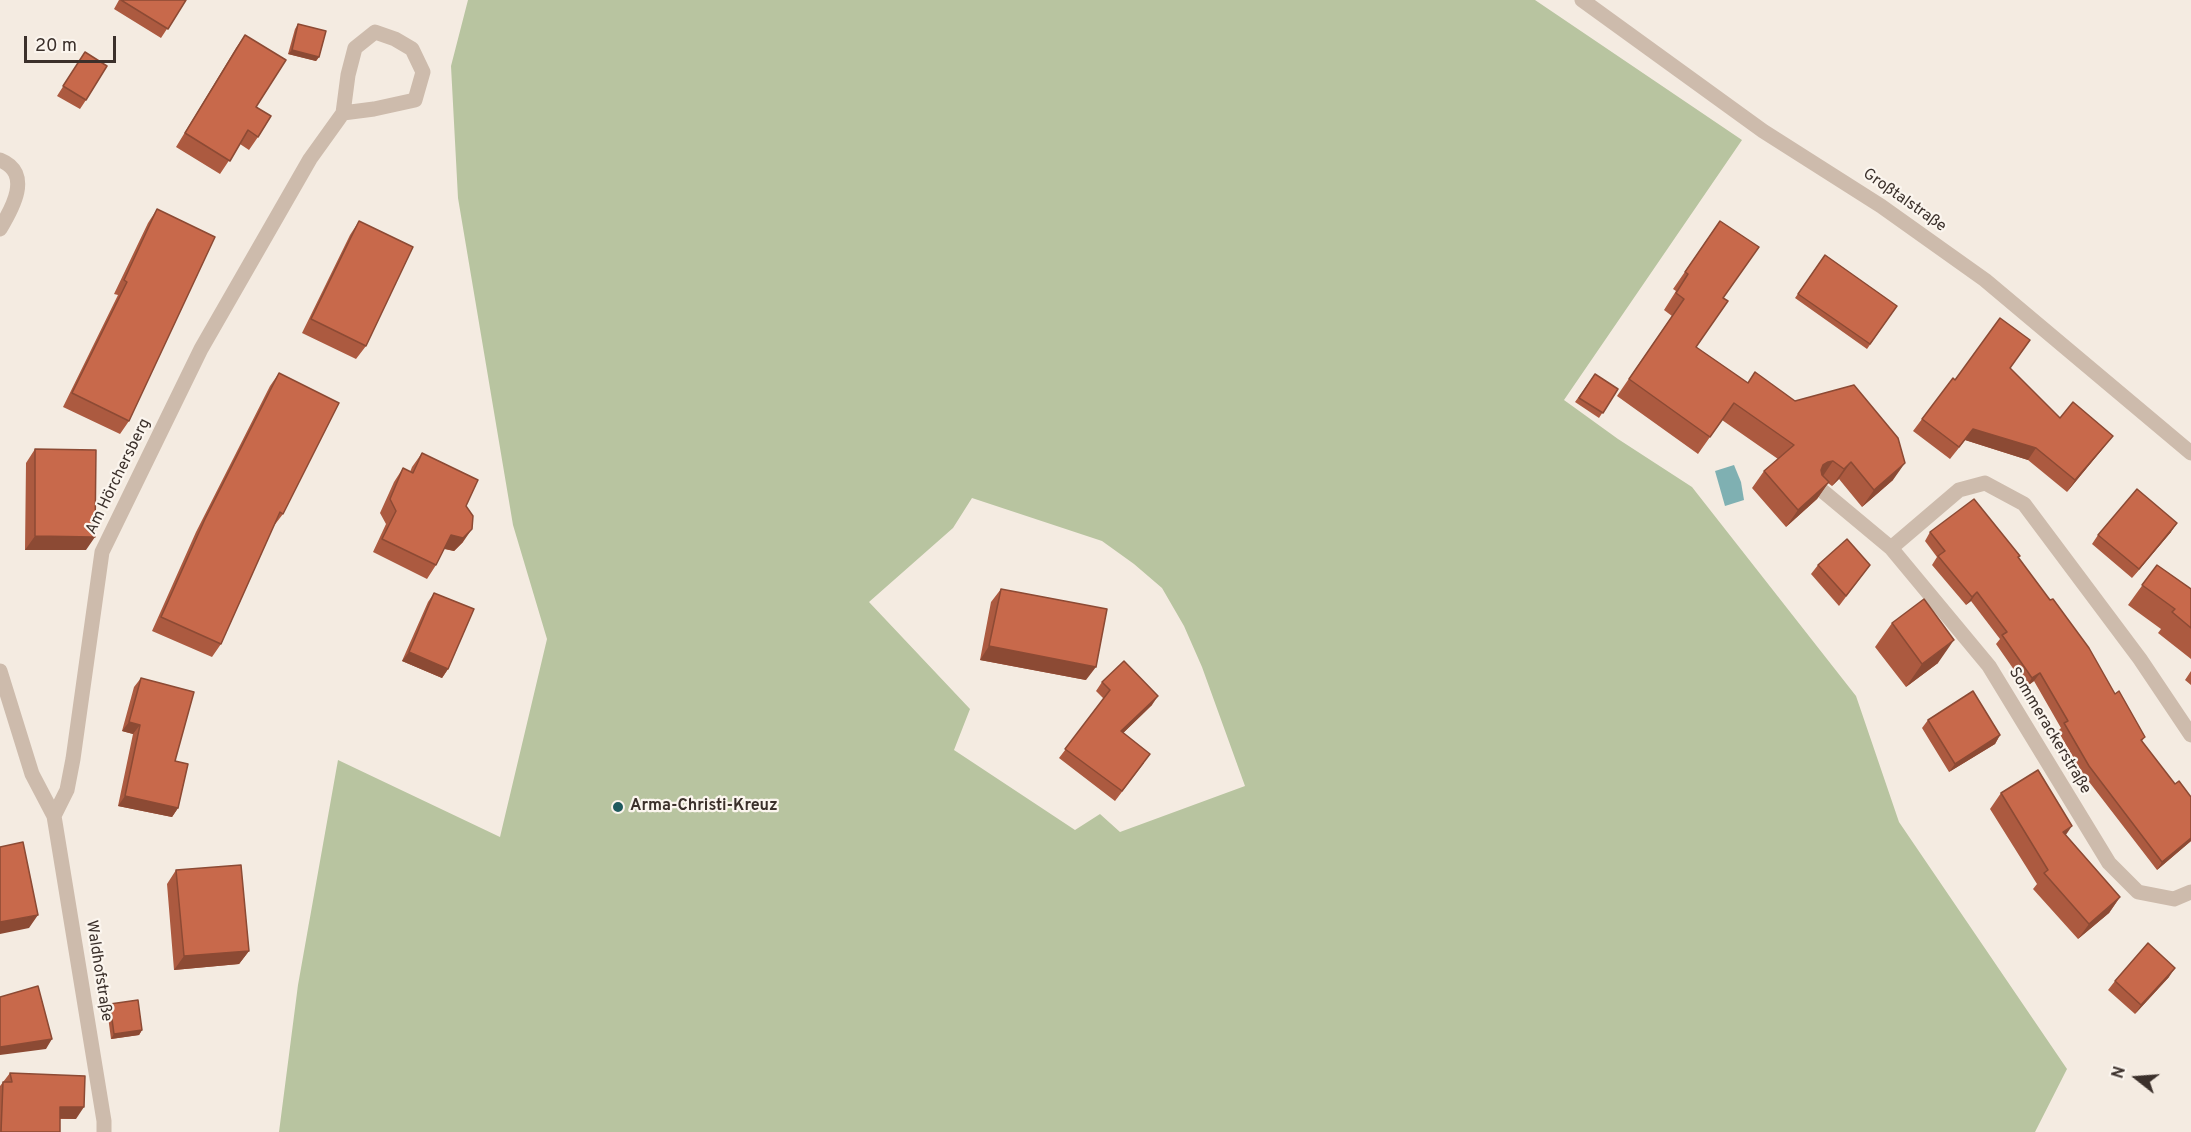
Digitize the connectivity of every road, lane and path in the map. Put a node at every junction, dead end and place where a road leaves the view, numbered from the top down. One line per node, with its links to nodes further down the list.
1 (1582, 0): 5 (street, Großtalstraße)
2 (343, 113): 2 (street, Am Hörchersberg); 10 (street, Am Hörchersberg)
3 (0, 160): 4 (street)
4 (0, 229)
5 (2191, 453)
6 (1819, 488): 7 (street, Sommerackerstraße)
7 (1891, 548): 9 (street); 11 (street, Sommerackerstraße)
8 (0, 671): 10 (street)
9 (2191, 735)
10 (54, 816): 12 (street, Waldhofstraße)
11 (2191, 892)
12 (104, 1132)

